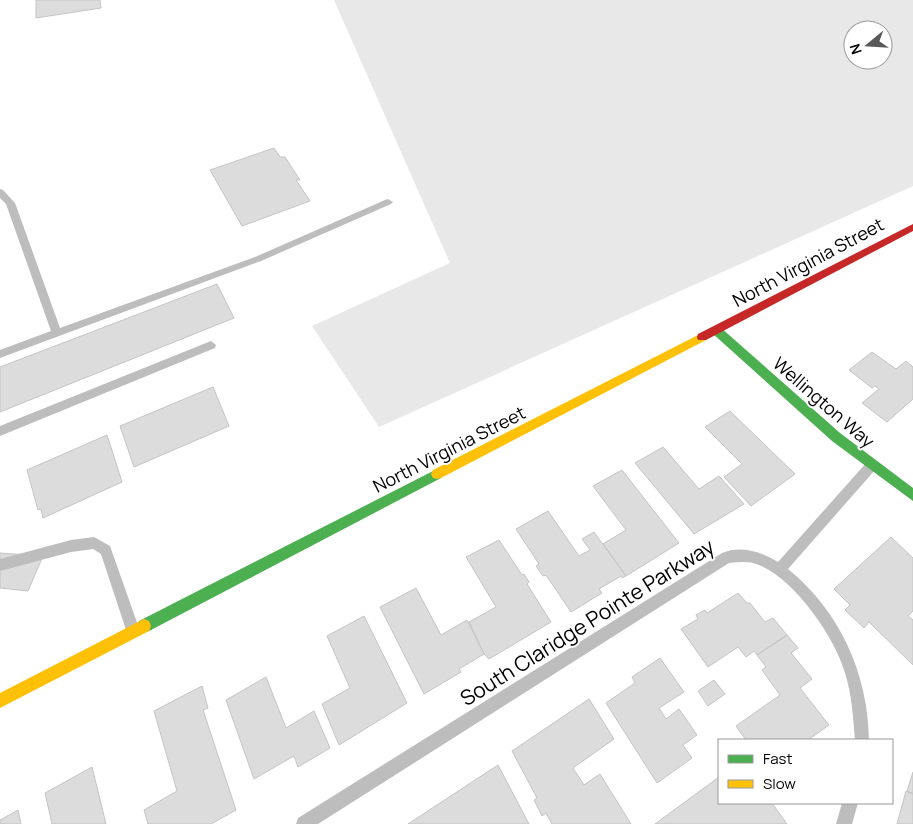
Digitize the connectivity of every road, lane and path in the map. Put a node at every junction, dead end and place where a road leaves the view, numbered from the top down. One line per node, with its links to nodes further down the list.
1 (0, 192): 5 (lane)
2 (388, 202): 5 (lane)
3 (913, 227): 4 (main road, North Virginia Street)
4 (716, 330): 9 (main road, Wellington Way); 13 (main road, North Virginia Street)
5 (57, 333): 7 (lane)
6 (211, 345): 8 (lane)
7 (0, 354)
8 (0, 431)
9 (871, 466): 10 (main road, Wellington Way); 12 (lane)
10 (913, 495)
11 (0, 565): 13 (lane)
12 (779, 570): 15 (lane, South Claridge Pointe Parkway); 17 (lane, South Claridge Pointe Parkway)
13 (134, 632): 14 (main road, North Virginia Street)
14 (0, 701)
15 (862, 739)
16 (850, 804): 18 (lane)
17 (304, 824)
18 (844, 824)

